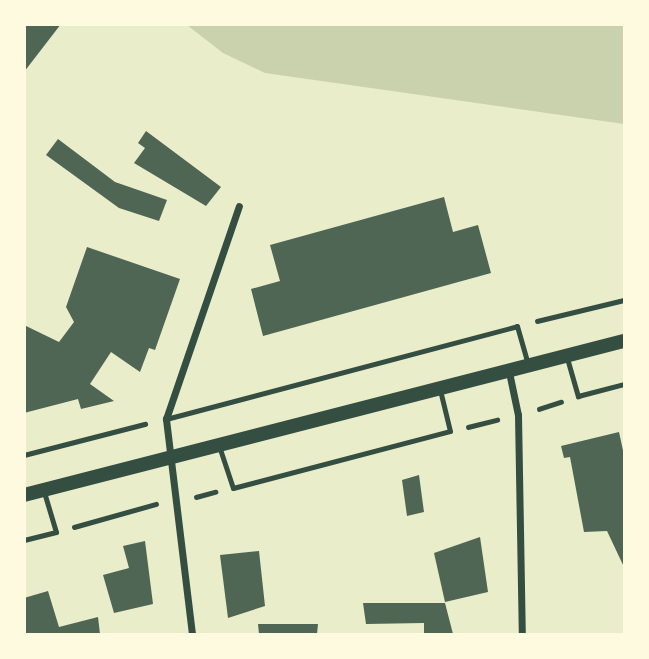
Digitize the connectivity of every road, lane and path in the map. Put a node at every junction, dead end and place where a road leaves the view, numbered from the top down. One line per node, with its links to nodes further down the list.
1 (239, 206): 10 (street)
2 (625, 300): 3 (path)
3 (517, 326): 6 (lane); 10 (lane)
4 (625, 341): 5 (main road)
5 (567, 356): 6 (main road); 8 (lane)
6 (529, 367): 7 (main road)
7 (509, 372): 9 (main road); 21 (street)
8 (625, 384)
9 (440, 390): 11 (main road); 14 (lane)
10 (166, 419): 12 (path); 13 (street)
11 (219, 446): 13 (main road); 14 (lane)
12 (24, 455)
13 (172, 458): 15 (main road); 17 (street)
14 (233, 488): 17 (path)
15 (44, 490): 16 (main road); 18 (lane)
16 (24, 495)
17 (177, 500): 18 (path); 20 (street)
18 (56, 532): 19 (lane)
19 (24, 540)
20 (192, 635)
21 (522, 635)

